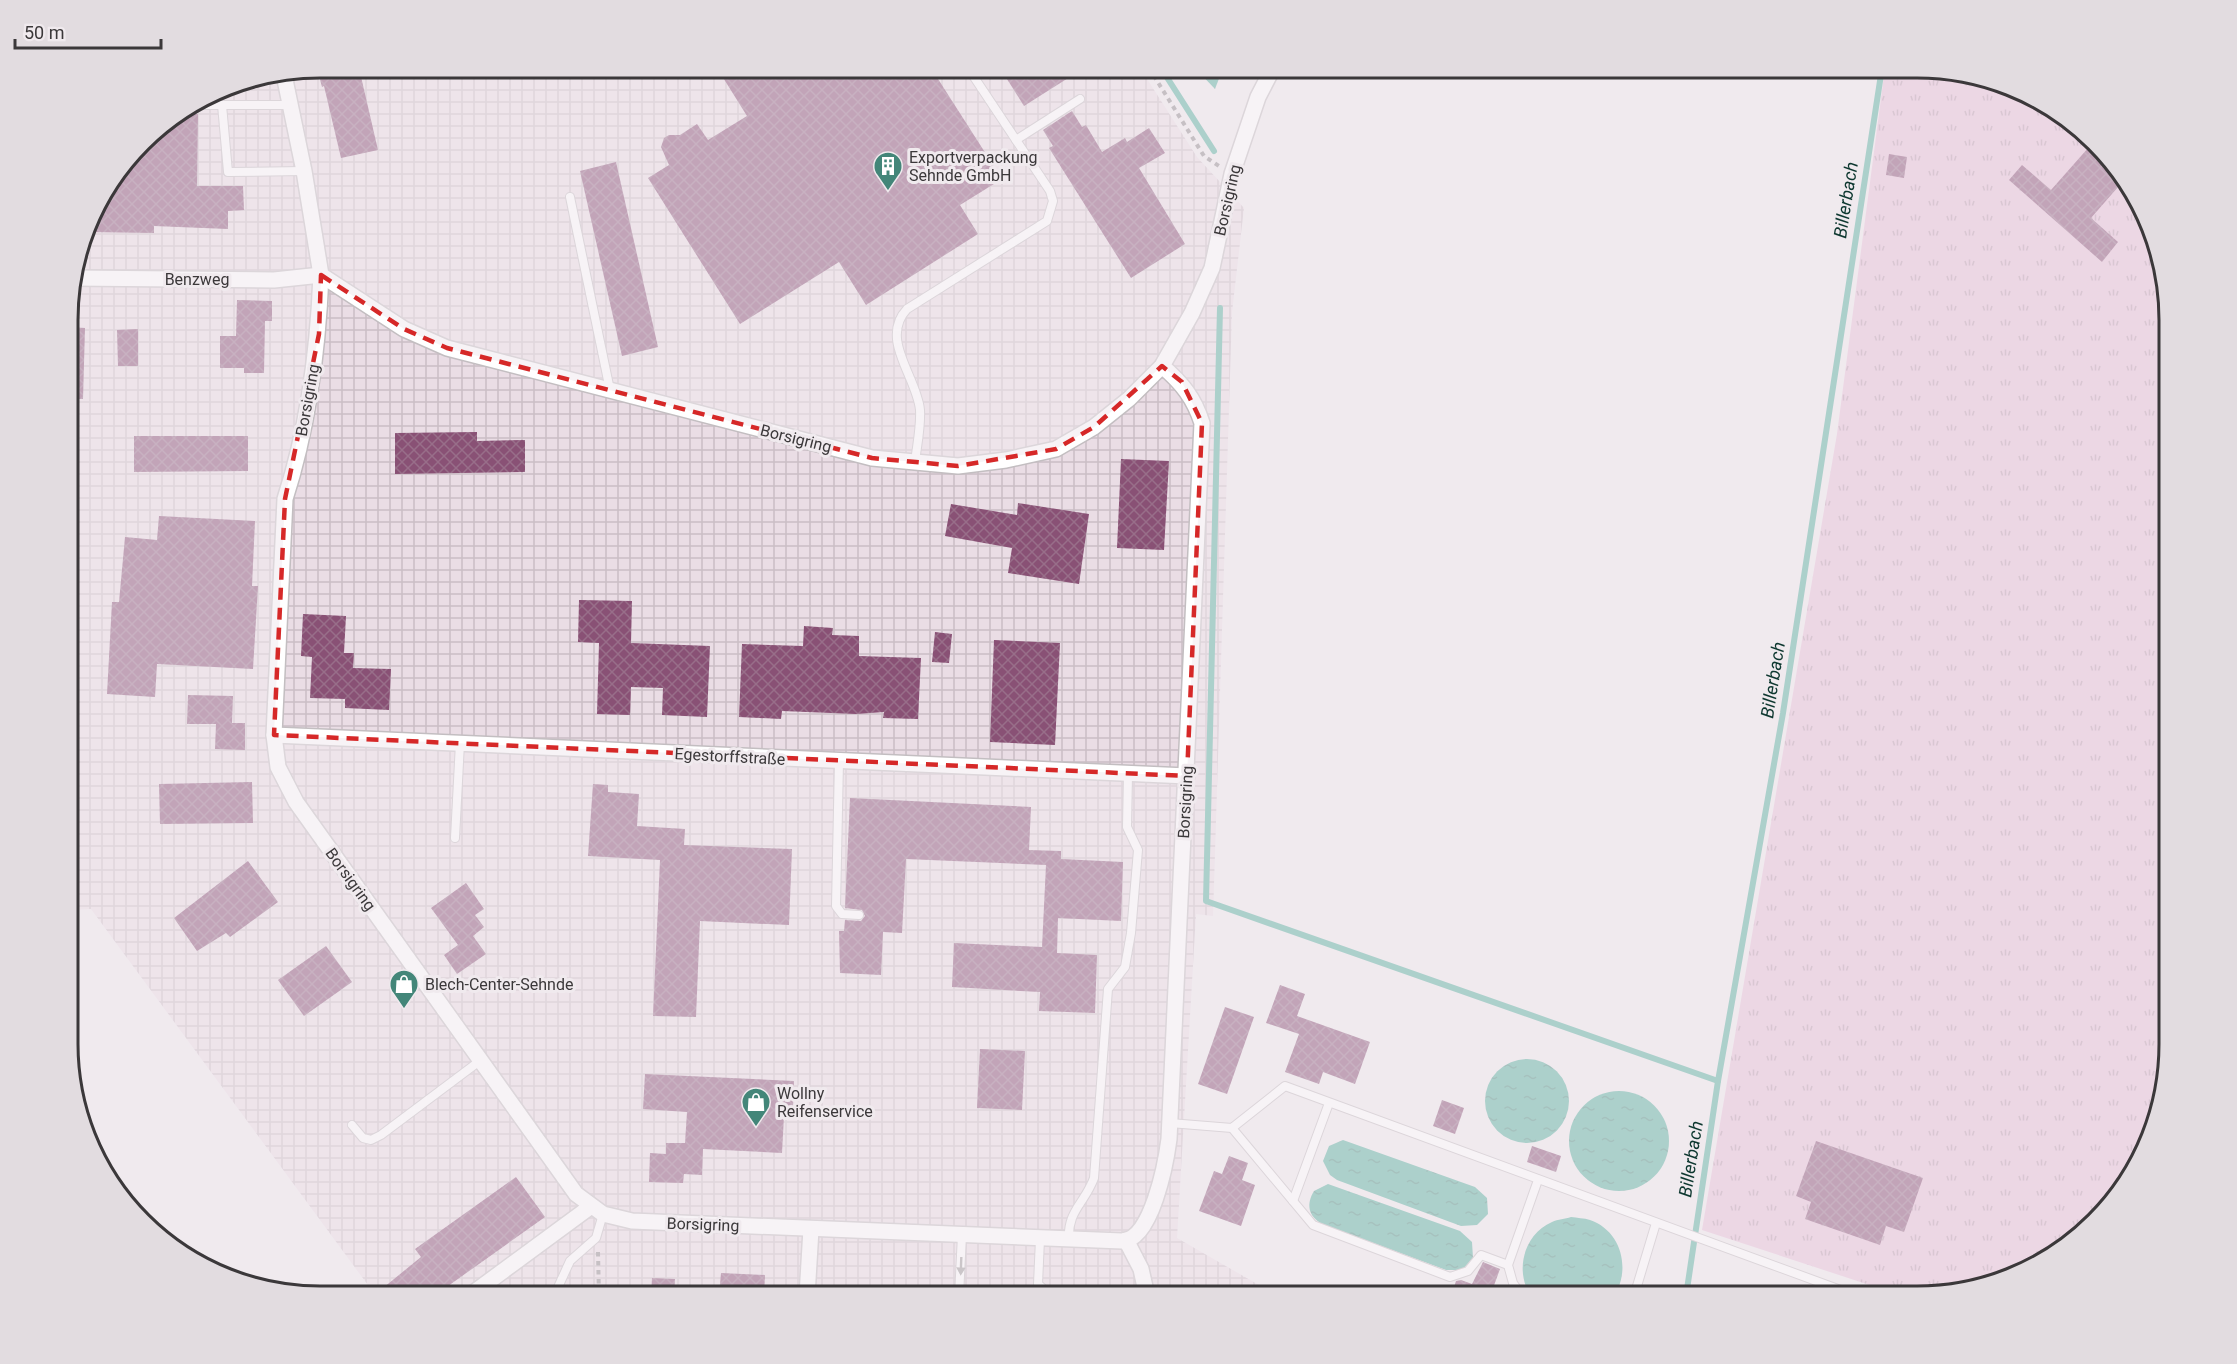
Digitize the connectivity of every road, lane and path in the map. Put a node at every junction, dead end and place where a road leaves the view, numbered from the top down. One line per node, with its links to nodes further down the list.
1 (976, 78): 9 (lane)
2 (1155, 78): 11 (path)
3 (1268, 78): 11 (street, Borsigring)
4 (285, 81): 8 (street, Borsigring)
5 (1080, 99): 9 (lane)
6 (209, 105): 7 (lane)
7 (222, 105): 8 (lane); 10 (lane)
8 (291, 105): 10 (street, Borsigring)
9 (1016, 140): 17 (lane)
10 (304, 171): 13 (street, Borsigring)
11 (1232, 174): 15 (street, Borsigring)
12 (570, 197): 16 (lane)
13 (321, 275): 14 (street, Benzweg); 16 (street, Borsigring); 18 (street, Borsigring)
14 (82, 278)
15 (1161, 366): 17 (street, Borsigring); 22 (street, Borsigring)
16 (611, 390): 17 (street, Borsigring)
17 (915, 462)
18 (274, 735): 19 (street, Egestorffstraße); 25 (street, Borsigring)
19 (460, 743): 20 (street, Egestorffstraße); 23 (lane)
20 (839, 761): 21 (street, Egestorffstraße); 24 (lane)
21 (1128, 774): 22 (street, Egestorffstraße); 38 (lane)
22 (1187, 776): 27 (street, Borsigring)
23 (455, 838)
24 (859, 915)
25 (481, 1060): 28 (lane); 32 (street, Borsigring)
26 (1329, 1103): 29 (lane); 30 (lane); 31 (lane)
27 (1170, 1123): 29 (lane); 39 (street, Borsigring)
28 (352, 1125)
29 (1232, 1128): 31 (lane)
30 (1538, 1180): 33 (lane); 40 (lane)
31 (1293, 1201): 40 (lane)
32 (597, 1211): 34 (street, Borsigring); 36 (lane); 42 (street)
33 (1656, 1223): 49 (lane); 50 (lane)
34 (811, 1229): 35 (street, Borsigring); 45 (street)
35 (962, 1235): 37 (street, Borsigring); 46 (lane, one-way to 46)
36 (596, 1238): 43 (lane); 44 (path)
37 (1040, 1239): 38 (street, Borsigring); 41 (lane)
38 (1069, 1240): 39 (street, Borsigring)
39 (1126, 1240): 47 (street)
40 (1508, 1265): 48 (lane)
41 (1038, 1284)
42 (484, 1286)
43 (559, 1286)
44 (599, 1286)
45 (808, 1286)
46 (959, 1286)
47 (1145, 1286)
48 (1515, 1286)
49 (1637, 1286)
50 (1830, 1286)

